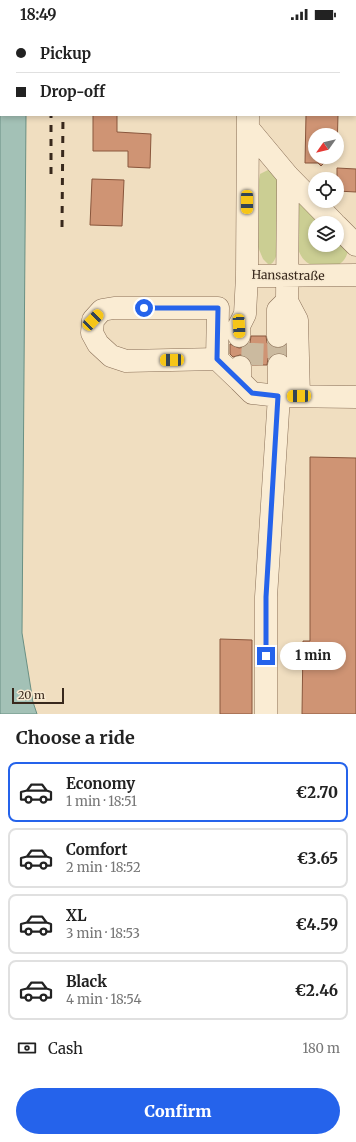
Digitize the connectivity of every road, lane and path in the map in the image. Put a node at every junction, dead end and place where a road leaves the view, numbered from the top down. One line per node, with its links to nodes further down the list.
1 (248, 122): 2 (street, Hansastraße); 7 (street, Hansastraße)
2 (288, 176): 3 (street, Hansastraße); 8 (street)
3 (327, 216)
4 (344, 233): 5 (street)
5 (356, 245)
6 (356, 275): 8 (street, Hansastraße)
7 (247, 276): 8 (street, Hansastraße); 11 (street)
8 (288, 277): 9 (street)
9 (287, 302): 13 (street); 16 (street)
10 (218, 308): 11 (street); 14 (street); 14 (street)
11 (246, 310): 12 (street)
12 (246, 336)
13 (278, 336)
14 (217, 359): 16 (street)
15 (279, 365): 16 (street)
16 (289, 396): 17 (street); 18 (street)
17 (356, 397)
18 (266, 714)

